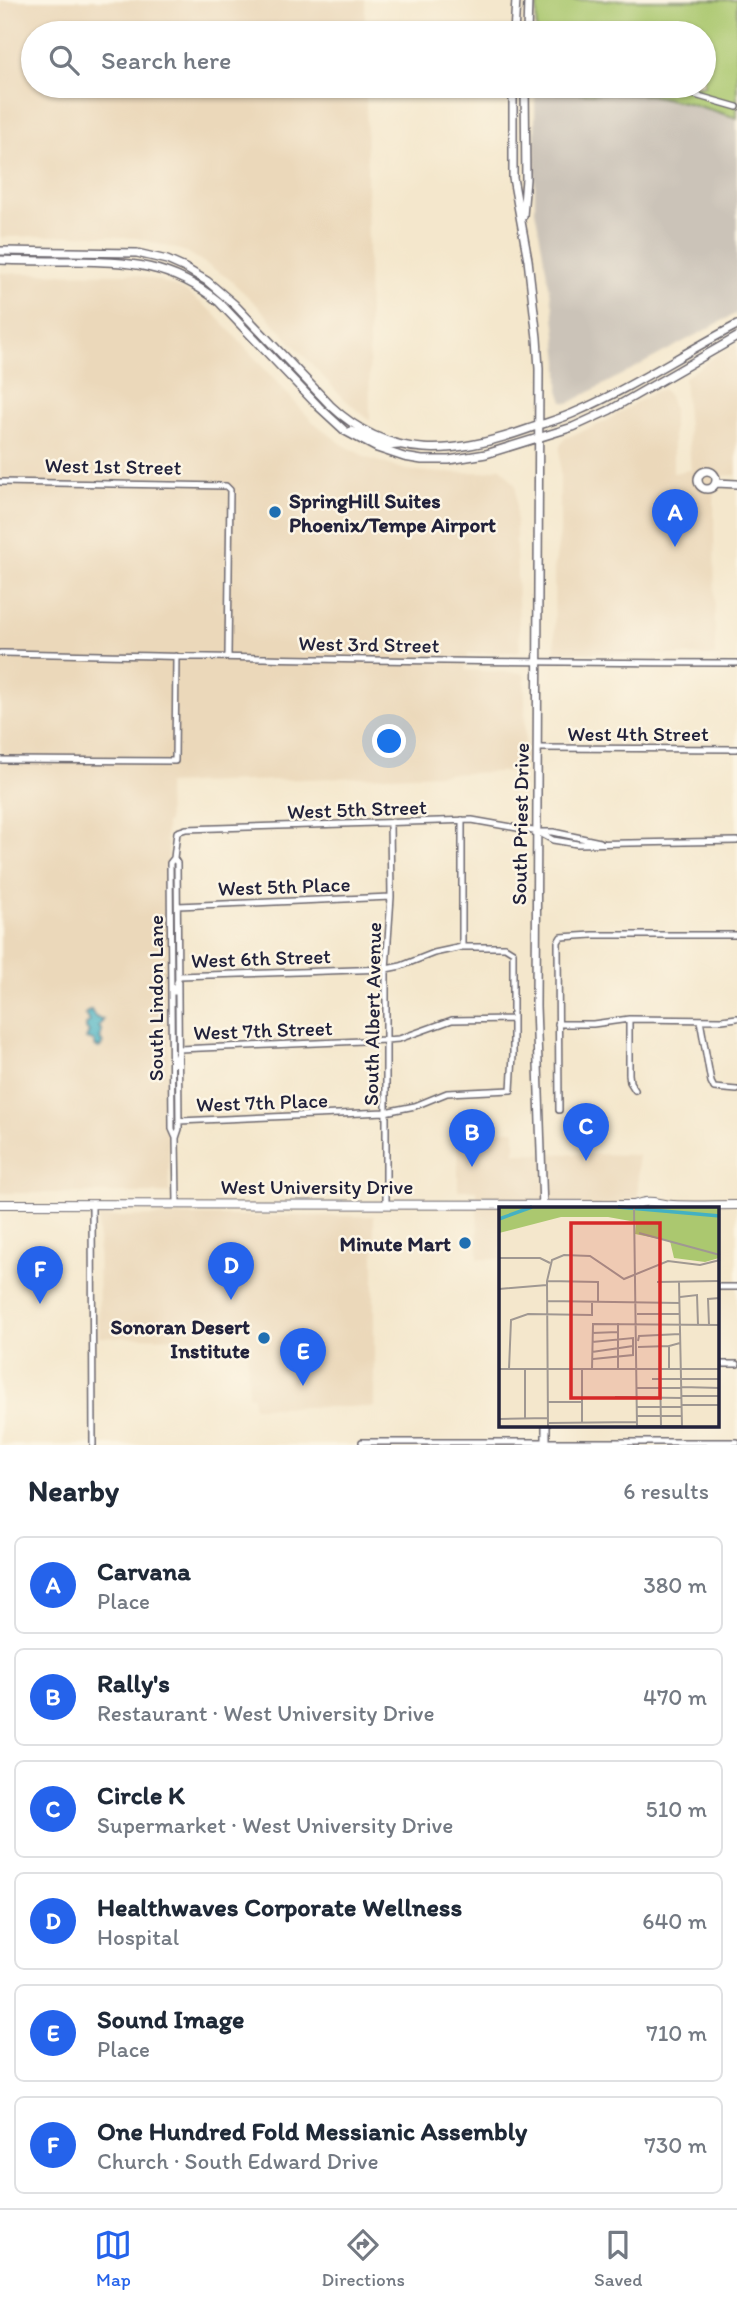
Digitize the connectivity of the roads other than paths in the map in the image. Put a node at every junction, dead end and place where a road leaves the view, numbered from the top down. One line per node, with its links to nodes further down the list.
1 (516, 0): 3 (main road)
2 (528, 0): 4 (main road)
3 (515, 21)
4 (527, 21)
5 (513, 98): 9 (main road)
6 (526, 98): 9 (main road)
7 (706, 98): 8 (street)
8 (737, 107)
9 (523, 227): 18 (main road, South Priest Drive)
10 (0, 251): 12 (main road)
11 (0, 260): 13 (main road)
12 (207, 281): 13 (main road); 16 (main road)
13 (201, 288): 14 (main road)
14 (232, 316): 16 (main road); 19 (main road)
15 (737, 326): 18 (main road)
16 (264, 336): 21 (main road)
17 (737, 337): 20 (main road)
18 (539, 425): 20 (main road, South Priest Drive); 21 (main road)
19 (345, 431): 20 (main road); 21 (main road)
20 (539, 439): 28 (main road, South Priest Drive)
21 (399, 445)
22 (0, 482): 27 (street, West 1st Street)
23 (716, 483): 24 (main road)
24 (737, 484)
25 (0, 653): 26 (street, West 3rd Street)
26 (176, 656): 27 (street, West 3rd Street); 32 (street)
27 (228, 656): 28 (street, West 3rd Street)
28 (538, 663): 29 (street, West 3rd Street); 30 (main road, South Priest Drive)
29 (737, 663)
30 (538, 748): 31 (street, West 4th Street); 36 (main road, South Priest Drive)
31 (737, 749)
32 (0, 760)
33 (462, 820): 34 (street, West 5th Street); 36 (street, West 5th Street); 43 (street)
34 (390, 824): 35 (street, West 5th Street); 39 (street, South Albert Avenue)
35 (177, 832): 38 (street, South Lindon Lane)
36 (538, 832): 37 (street, West 5th Street); 67 (main road, South Priest Drive)
37 (737, 843)
38 (174, 858): 40 (street, South Lindon Lane); 41 (street, South Lindon Lane)
39 (391, 898): 40 (street, West 5th Place); 44 (street, South Albert Avenue)
40 (178, 905): 41 (street); 45 (street, South Lindon Lane)
41 (171, 927): 46 (street, South Lindon Lane)
42 (737, 935): 51 (street)
43 (462, 947): 44 (street, West 6th Street); 48 (street, West 6th Street)
44 (386, 969): 45 (street, West 6th Street); 52 (street, South Albert Avenue)
45 (179, 976): 46 (street); 53 (street, South Lindon Lane)
46 (172, 997): 54 (street, South Lindon Lane)
47 (737, 1018): 50 (street)
48 (513, 1019): 52 (street, West 7th Street); 59 (street, West 7th Place)
49 (629, 1019): 50 (street); 51 (street); 56 (street)
50 (700, 1020): 57 (street)
51 (558, 1024): 58 (street)
52 (386, 1040): 53 (street, West 7th Street); 59 (street, South Albert Avenue)
53 (179, 1049): 54 (street); 60 (street, South Lindon Lane)
54 (172, 1068): 55 (street, South Lindon Lane)
55 (172, 1086): 60 (street); 61 (street, South Lindon Lane)
56 (635, 1090)
57 (737, 1090)
58 (559, 1110)
59 (385, 1112): 60 (street, West 7th Place); 65 (street, South Albert Avenue)
60 (179, 1121): 61 (street, South Lindon Lane)
61 (176, 1138): 62 (street, South Lindon Lane)
62 (177, 1203): 64 (main road, West University Drive); 65 (main road, West University Drive)
63 (0, 1204): 64 (main road, West University Drive)
64 (92, 1204): 73 (street)
65 (386, 1204): 67 (main road, West University Drive)
66 (737, 1205): 69 (main road, West University Drive)
67 (543, 1207): 68 (main road, West University Drive)
68 (638, 1207): 69 (main road, West University Drive)
69 (665, 1207)
70 (362, 1442): 72 (street)
71 (737, 1442): 72 (street)
72 (546, 1443)
73 (93, 1445)

